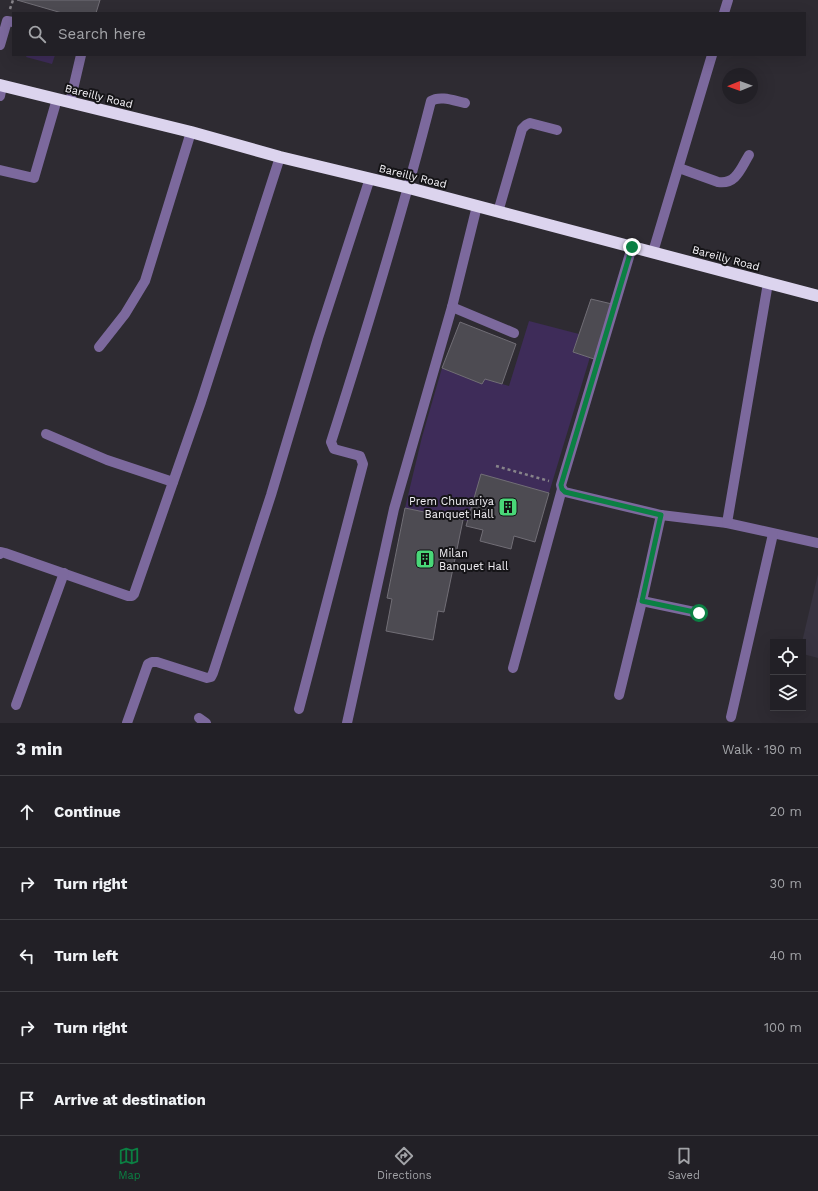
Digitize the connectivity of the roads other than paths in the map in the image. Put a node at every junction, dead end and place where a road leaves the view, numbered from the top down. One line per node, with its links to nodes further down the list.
1 (728, 0): 2 (street)
2 (724, 12)
3 (12, 22): 4 (street)
4 (0, 45)
5 (81, 56): 9 (street)
6 (712, 56): 15 (street)
7 (1, 89): 8 (highway, Bareilly Road)
8 (57, 99): 9 (highway, Bareilly Road); 16 (street)
9 (70, 102): 12 (highway, Bareilly Road)
10 (465, 104): 18 (street)
11 (557, 130): 20 (street)
12 (191, 132): 14 (highway, Bareilly Road); 27 (street)
13 (749, 155): 15 (street)
14 (280, 157): 17 (highway, Bareilly Road); 29 (street)
15 (679, 168): 22 (street)
16 (0, 170)
17 (370, 178): 18 (highway, Bareilly Road); 44 (street)
18 (409, 188): 19 (highway, Bareilly Road); 42 (street)
19 (477, 206): 20 (highway, Bareilly Road); 25 (street)
20 (498, 212): 21 (highway, Bareilly Road)
21 (632, 247): 22 (highway, Bareilly Road); 30 (street)
22 (653, 252): 23 (highway, Bareilly Road)
23 (768, 283): 24 (highway, Bareilly Road); 32 (street)
24 (818, 296)
25 (452, 307): 26 (street); 45 (street)
26 (514, 333)
27 (98, 347)
28 (46, 434): 29 (street)
29 (173, 482): 36 (street)
30 (562, 487): 31 (street); 39 (street)
31 (661, 515): 32 (street); 37 (street)
32 (727, 523): 33 (street)
33 (773, 534): 34 (street); 43 (street)
34 (818, 543)
35 (0, 554): 36 (street)
36 (64, 574): 41 (street)
37 (642, 601): 38 (street); 40 (street)
38 (699, 613)
39 (513, 668)
40 (619, 695)
41 (16, 705)
42 (299, 709)
43 (731, 718)
44 (127, 723)
45 (346, 723)

